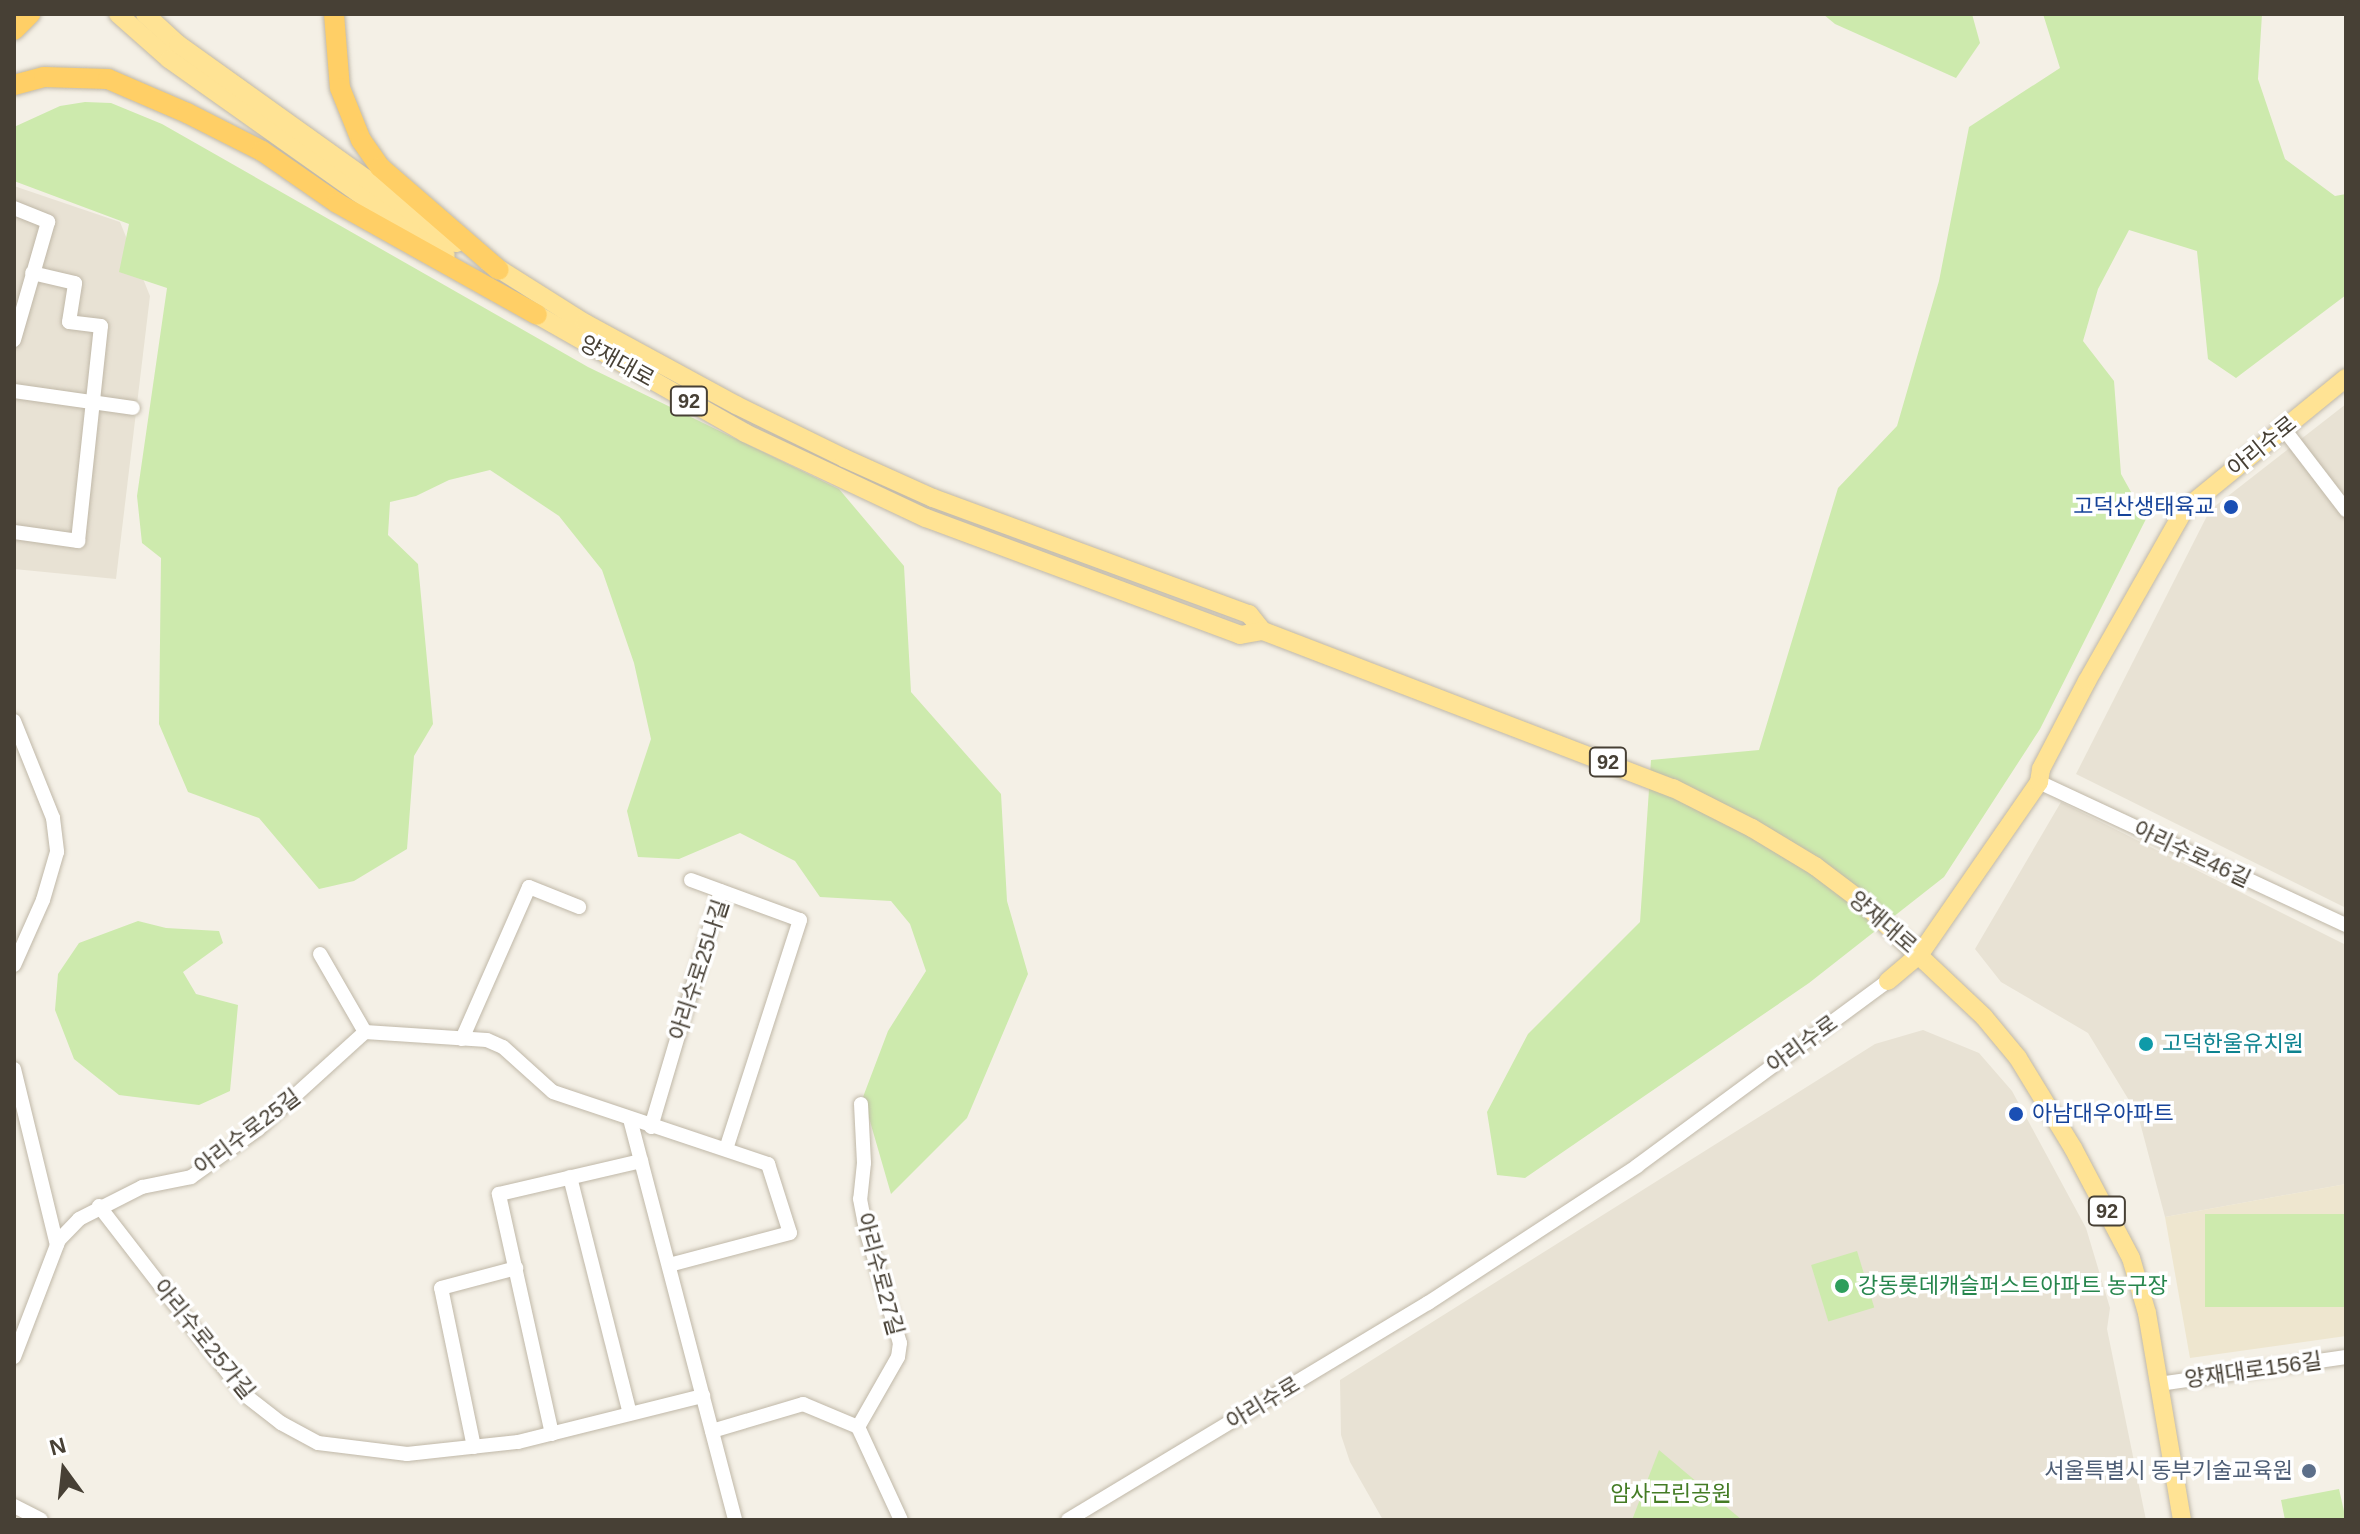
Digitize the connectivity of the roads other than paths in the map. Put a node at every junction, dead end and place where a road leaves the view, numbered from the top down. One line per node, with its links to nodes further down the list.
1 (118, 14): 4 (main road, 양재대로)
2 (145, 14): 4 (main road, 양재대로 / 92)
3 (334, 14): 7 (highway)
4 (174, 52): 7 (main road, 양재대로 / 92); 9 (main road, 양재대로 / 92)
5 (14, 85): 9 (highway)
6 (14, 208): 8 (street)
7 (499, 270): 18 (main road, 양재대로 / 92)
8 (32, 273): 10 (street); 13 (street)
9 (537, 315): 18 (main road, 양재대로 / 92)
10 (14, 340)
11 (2346, 378): 15 (main road, 아리수로)
12 (14, 391): 13 (street)
13 (93, 402): 14 (street); 17 (street)
14 (133, 408)
15 (2284, 429): 16 (street); 20 (main road, 아리수로)
16 (2346, 510)
17 (14, 532)
18 (1263, 631): 26 (main road, 양재대로 / 92)
19 (14, 721): 27 (street)
20 (2039, 782): 24 (street, 아리수로46길); 26 (main road, 아리수로)
21 (691, 880): 22 (street)
22 (721, 891): 34 (street, 아리수로25나길); 35 (street, 아리수로25나길)
23 (579, 907): 30 (street)
24 (2346, 925)
25 (320, 954): 29 (street)
26 (1920, 954): 28 (main road, 아리수로); 44 (main road, 양재대로 / 92)
27 (14, 965)
28 (1888, 981): 55 (street, 아리수로)
29 (365, 1032): 30 (street); 38 (street, 아리수로25길)
30 (462, 1039): 33 (street)
31 (14, 1069): 39 (street)
32 (861, 1104): 47 (street, 아리수로27길)
33 (630, 1119): 34 (street); 36 (street)
34 (651, 1127): 35 (street)
35 (726, 1149): 40 (street)
36 (641, 1161): 37 (street); 40 (street)
37 (570, 1177): 41 (street); 46 (street)
38 (99, 1206): 39 (street, 아리수로25길); 50 (street, 아리수로25가길)
39 (57, 1245): 42 (street, 아리수로25길)
40 (669, 1265): 45 (street)
41 (516, 1268): 49 (street); 50 (street)
42 (14, 1357)
43 (2346, 1357): 44 (street, 양재대로156길)
44 (2159, 1384): 56 (main road, 양재대로 / 92)
45 (703, 1396): 46 (street, 아리수로25가길); 48 (street)
46 (630, 1414): 49 (street, 아리수로25가길)
47 (858, 1427): 48 (street); 54 (street)
48 (712, 1431): 53 (street)
49 (552, 1434): 50 (street, 아리수로25가길)
50 (474, 1447)
51 (16, 1508): 52 (street)
52 (41, 1520)
53 (735, 1520)
54 (901, 1520)
55 (1068, 1520)
56 (2182, 1520)

